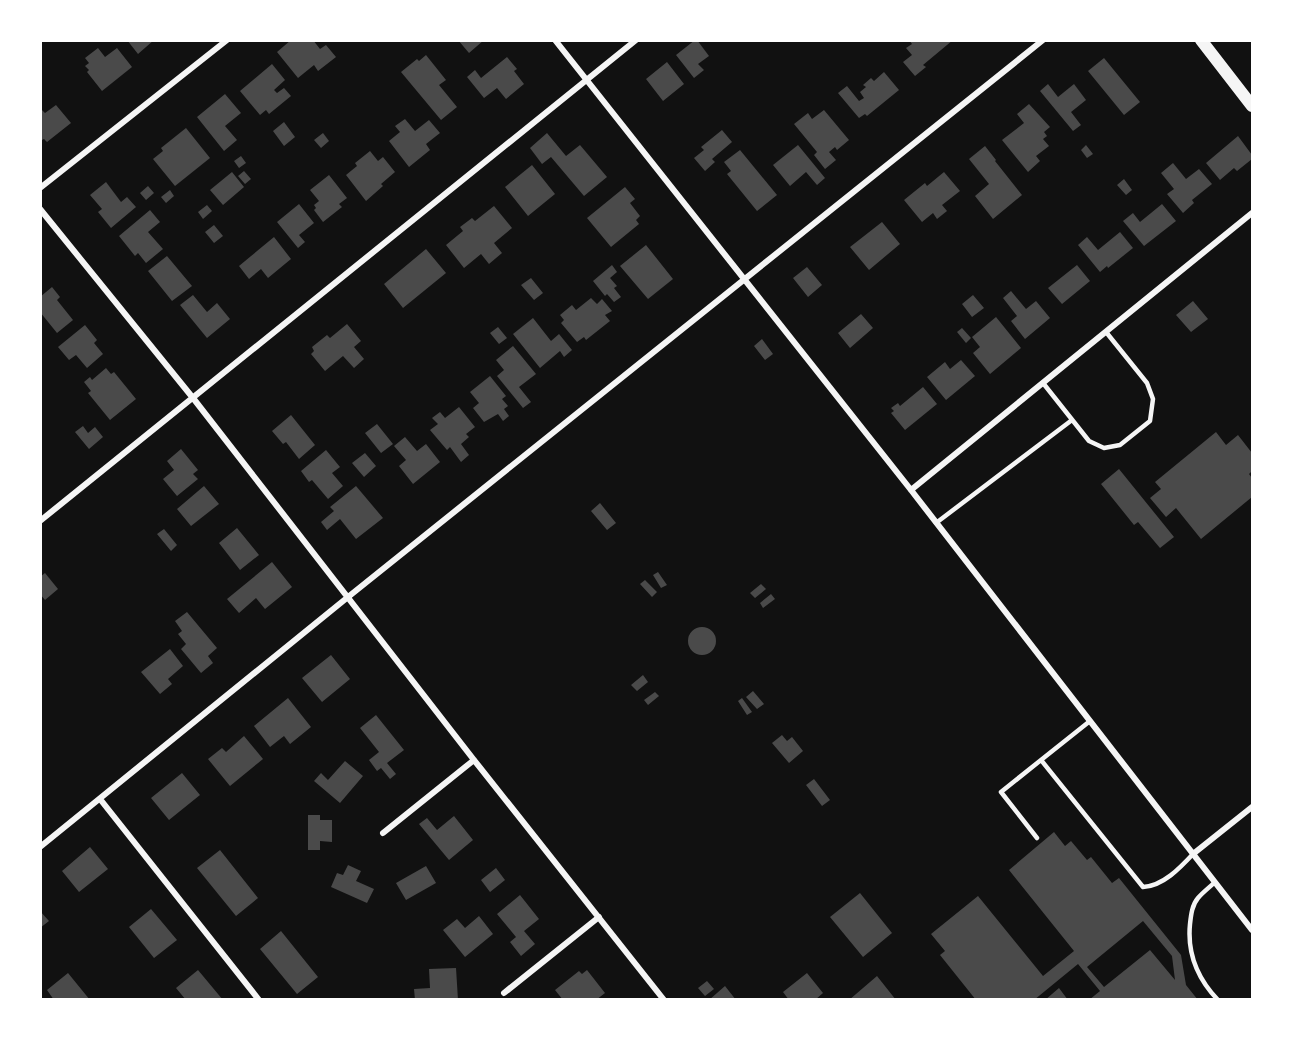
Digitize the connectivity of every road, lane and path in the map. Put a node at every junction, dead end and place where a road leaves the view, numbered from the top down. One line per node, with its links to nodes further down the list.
1 (227, 40): 8 (street)
2 (555, 40): 6 (street)
3 (636, 40): 6 (street)
4 (1043, 40): 11 (street)
5 (1201, 40): 7 (main road)
6 (587, 81): 11 (street); 14 (street)
7 (1252, 106)
8 (40, 188)
9 (40, 209): 14 (street)
10 (1252, 213): 12 (street)
11 (745, 279): 16 (street); 19 (street)
12 (1106, 332): 13 (street); 15 (lane)
13 (1043, 383): 15 (lane); 16 (street)
14 (193, 398): 17 (street); 19 (street)
15 (1072, 420): 18 (lane)
16 (911, 490): 18 (street)
17 (40, 521)
18 (936, 523): 20 (street)
19 (348, 597): 21 (street); 23 (street)
20 (1090, 720): 22 (lane); 28 (street)
21 (474, 760): 25 (street); 30 (street)
22 (1041, 760): 26 (lane); 28 (lane)
23 (100, 799): 27 (street); 33 (street)
24 (1252, 807): 28 (street)
25 (383, 833)
26 (1037, 838)
27 (40, 848)
28 (1193, 854): 29 (street)
29 (1215, 882): 31 (street); 35 (lane)
30 (599, 917): 32 (street); 34 (street)
31 (1252, 930)
32 (504, 993)
33 (260, 999)
34 (664, 999)
35 (1218, 999)

